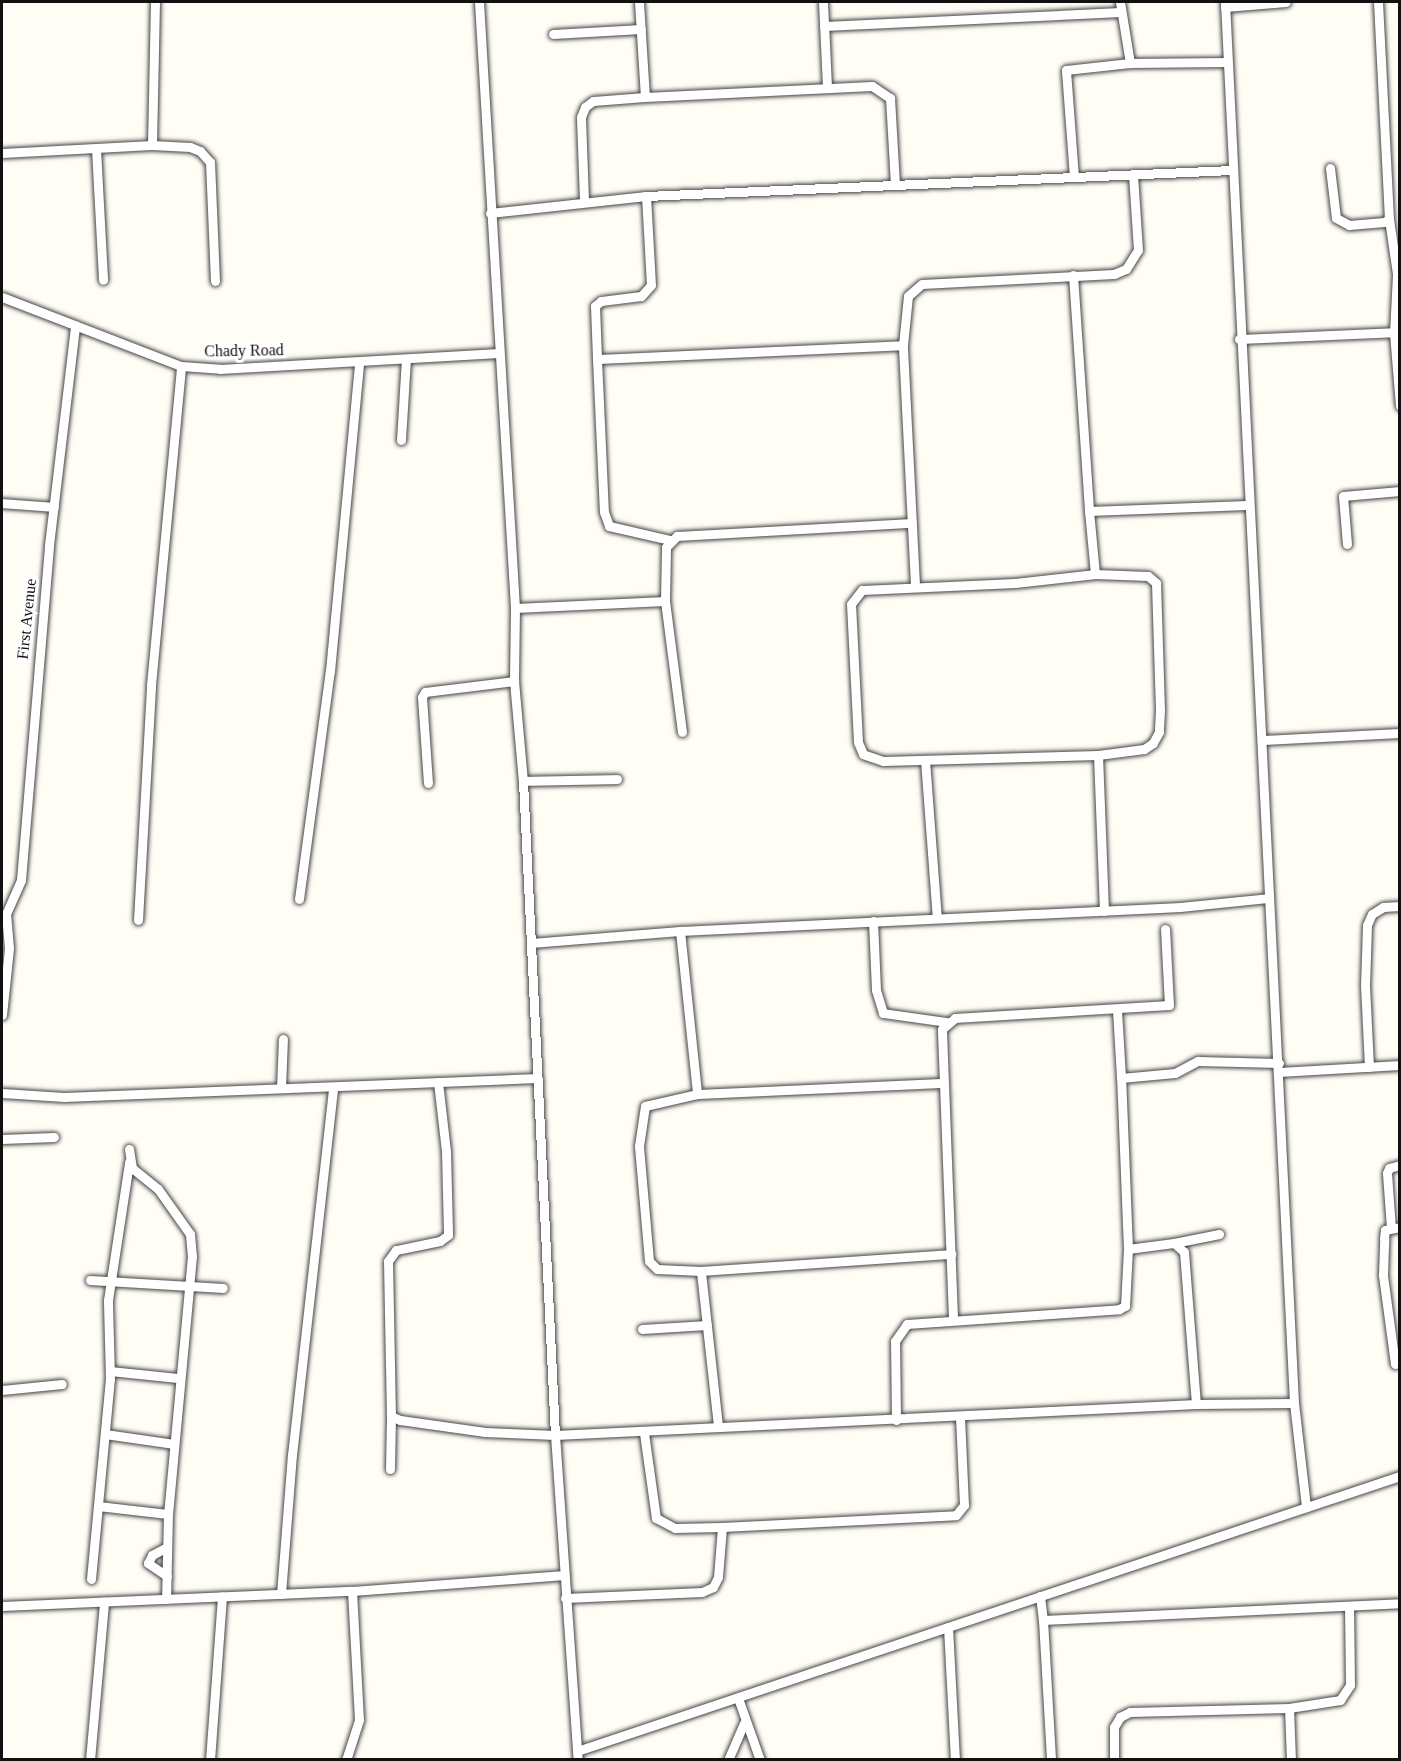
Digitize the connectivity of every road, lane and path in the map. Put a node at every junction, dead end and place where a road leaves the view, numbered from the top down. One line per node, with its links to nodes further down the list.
1 (155, 2): 16 (street)
2 (479, 2): 26 (street)
3 (639, 2): 10 (street)
4 (822, 2): 9 (street)
5 (1286, 2): 7 (street)
6 (1378, 2): 27 (street)
7 (1225, 4): 12 (street)
8 (1121, 7): 9 (street); 13 (street)
9 (824, 26): 14 (street)
10 (641, 29): 11 (street); 15 (street)
11 (553, 34)
12 (1227, 62): 13 (street); 20 (street)
13 (1130, 63): 22 (street)
14 (827, 88): 15 (street); 23 (street)
15 (645, 97): 25 (street)
16 (152, 145): 17 (street); 30 (street)
17 (96, 149): 18 (street); 29 (street)
18 (2, 153)
19 (1330, 168): 27 (street)
20 (1232, 170): 21 (street); 34 (street)
21 (1132, 174): 22 (street); 28 (street)
22 (1074, 177): 23 (street)
23 (895, 184): 24 (street)
24 (646, 196): 25 (street); 38 (street)
25 (585, 200): 26 (street)
26 (490, 213): 36 (street)
27 (1389, 219): 33 (street)
28 (1073, 275): 35 (street); 47 (street)
29 (103, 280)
30 (215, 281)
31 (2, 297): 32 (street, Chady Road)
32 (75, 326): 40 (street, Chady Road); 46 (street, First Avenue)
33 (1397, 332): 34 (street); 41 (street)
34 (1239, 339): 45 (street)
35 (903, 345): 38 (street); 48 (street)
36 (500, 353): 37 (street, Chady Road); 54 (street)
37 (406, 359): 39 (street, Chady Road); 42 (street)
38 (597, 359): 49 (street)
39 (359, 362): 40 (street, Chady Road); 65 (street)
40 (181, 366): 70 (street)
41 (1400, 406)
42 (401, 440)
43 (1400, 491): 50 (street)
44 (2, 503): 46 (street)
45 (1247, 505): 47 (street); 58 (street)
46 (54, 507): 68 (street, First Avenue)
47 (1089, 511): 51 (street)
48 (912, 523): 49 (street); 52 (street)
49 (670, 540): 53 (street)
50 (1347, 544)
51 (1095, 574): 52 (street); 59 (street)
52 (915, 585): 60 (street)
53 (665, 601): 54 (street); 56 (street)
54 (515, 608): 55 (street)
55 (514, 681): 62 (street); 63 (street)
56 (682, 732)
57 (1400, 733): 58 (street)
58 (1263, 740): 64 (street)
59 (1098, 755): 60 (street); 67 (street)
60 (925, 760): 69 (street)
61 (617, 780): 62 (street)
62 (523, 782): 74 (street)
63 (428, 783)
64 (1268, 898): 67 (street); 81 (street)
65 (300, 899)
66 (1400, 906): 80 (street)
67 (1104, 911): 69 (street)
68 (4, 913): 76 (street)
69 (937, 918): 71 (street)
70 (138, 920)
71 (873, 921): 73 (street); 77 (street)
72 (1166, 929): 75 (street)
73 (680, 931): 74 (street); 89 (street)
74 (531, 943): 82 (street)
75 (1117, 1010): 77 (street); 83 (street)
76 (2, 1015)
77 (946, 1022): 85 (street)
78 (283, 1040): 87 (street)
79 (1400, 1065): 80 (street)
80 (1369, 1066): 81 (street)
81 (1279, 1067): 83 (street); 113 (street)
82 (538, 1078): 84 (street); 121 (street)
83 (1121, 1078): 98 (street)
84 (438, 1082): 86 (street); 115 (street)
85 (942, 1083): 89 (street); 99 (street)
86 (333, 1087): 87 (street); 134 (street)
87 (281, 1088): 88 (street)
88 (2, 1093)
89 (697, 1094): 100 (street)
90 (54, 1137): 91 (street)
91 (2, 1139)
92 (129, 1149): 93 (street)
93 (129, 1162): 102 (street); 103 (street)
94 (1400, 1165): 95 (street)
95 (1395, 1227): 108 (street)
96 (1219, 1234): 97 (street)
97 (1174, 1243): 98 (street); 114 (street)
98 (1128, 1249): 105 (street)
99 (951, 1254): 100 (street); 105 (street)
100 (701, 1271): 106 (street)
101 (90, 1280): 102 (street)
102 (112, 1281): 103 (street); 109 (street)
103 (188, 1285): 104 (street); 110 (street)
104 (223, 1288)
105 (953, 1318): 117 (street)
106 (707, 1325): 107 (street); 118 (street)
107 (642, 1329)
108 (1395, 1364)
109 (110, 1371): 110 (street); 120 (street)
110 (178, 1378): 122 (street)
111 (62, 1384): 112 (street)
112 (2, 1390)
113 (1294, 1403): 114 (street); 126 (street)
114 (1196, 1404): 116 (street)
115 (391, 1416): 121 (street); 123 (street)
116 (960, 1418): 117 (street); 128 (street)
117 (896, 1420): 118 (street)
118 (718, 1426): 119 (street)
119 (644, 1433): 121 (street); 128 (street)
120 (105, 1434): 122 (street); 125 (street)
121 (555, 1435): 130 (street)
122 (174, 1444): 127 (street)
123 (390, 1468)
124 (1400, 1476): 126 (street)
125 (98, 1506): 127 (street); 132 (street)
126 (1306, 1507): 136 (street)
127 (168, 1514): 129 (street)
128 (722, 1527): 137 (street)
129 (167, 1547): 131 (street); 131 (street)
130 (564, 1575): 133 (street); 137 (street)
131 (167, 1576): 138 (street)
132 (91, 1579)
133 (352, 1591): 134 (street); 151 (street)
134 (281, 1594): 135 (street)
135 (222, 1596): 138 (street); 150 (street)
136 (1040, 1596): 143 (street); 144 (street)
137 (565, 1598): 148 (street)
138 (166, 1599): 139 (street)
139 (104, 1602): 141 (street); 149 (street)
140 (1400, 1603): 142 (street)
141 (2, 1606)
142 (1349, 1607): 143 (street); 146 (street)
143 (1043, 1620): 155 (street)
144 (948, 1628): 145 (street); 154 (street)
145 (738, 1698): 147 (street); 148 (street)
146 (1289, 1708): 156 (street); 157 (street)
147 (744, 1723): 152 (street); 153 (street)
148 (578, 1755)
149 (90, 1760)
150 (210, 1760)
151 (346, 1760)
152 (728, 1760)
153 (760, 1760)
154 (954, 1760)
155 (1051, 1760)
156 (1114, 1760)
157 (1291, 1760)

